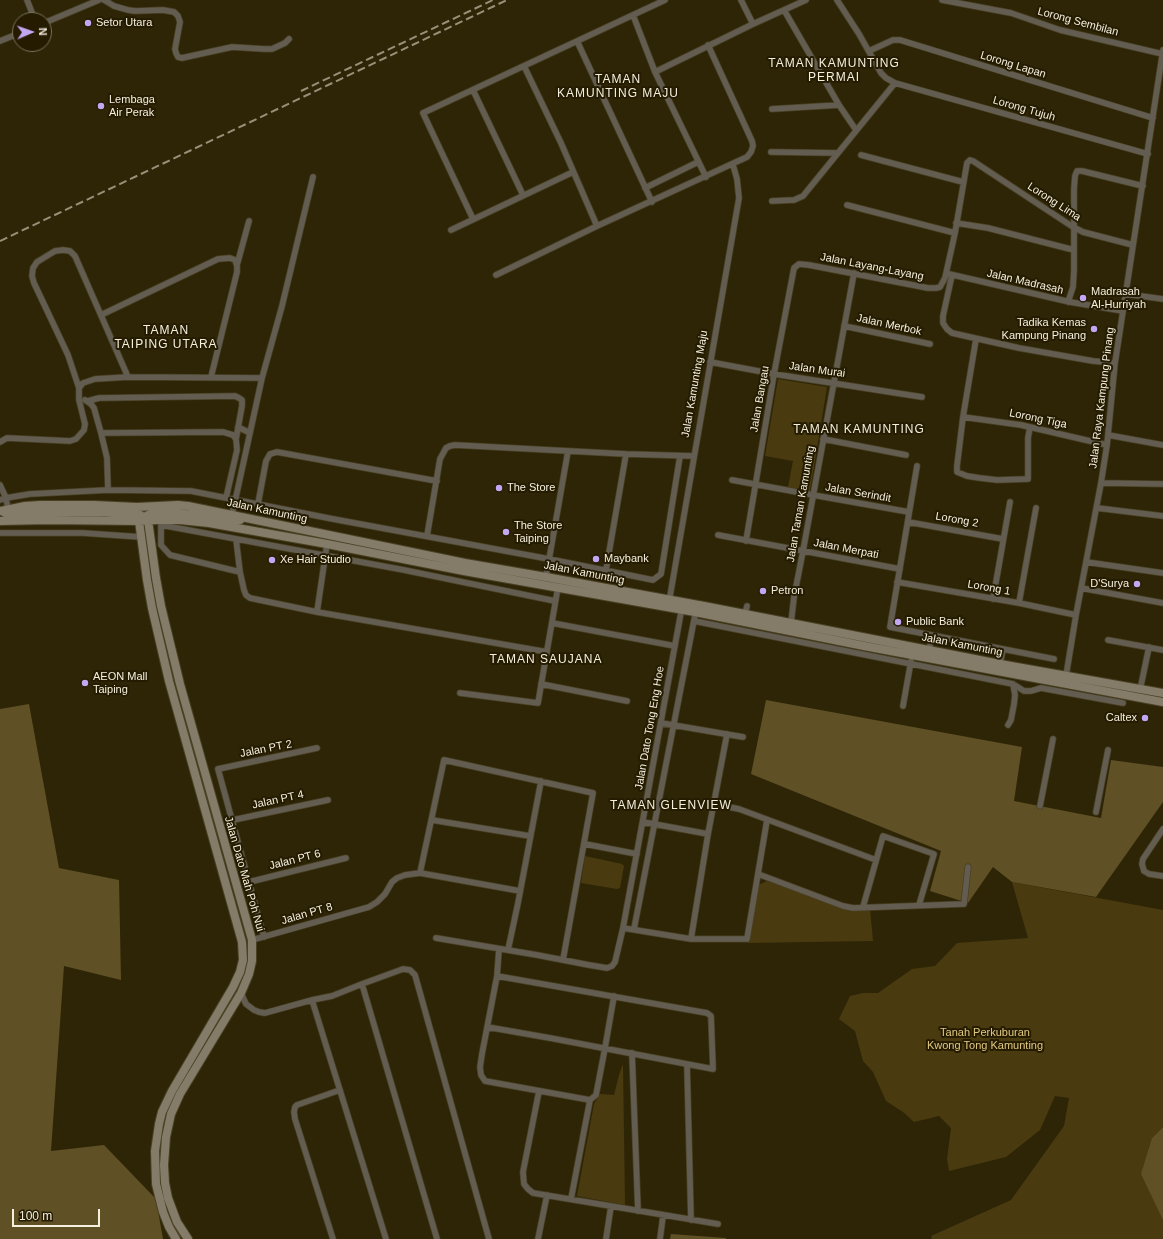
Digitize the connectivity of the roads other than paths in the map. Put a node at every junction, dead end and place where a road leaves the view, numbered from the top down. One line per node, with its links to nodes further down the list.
1 (27, 0): 10 (street)
2 (99, 0): 12 (street)
3 (104, 0): 15 (street)
4 (665, 0): 11 (street)
5 (741, 0): 13 (street)
6 (806, 0): 9 (street)
7 (837, 0): 20 (street)
8 (942, 0): 21 (street, Lorong Sembilan)
9 (784, 10): 13 (street); 26 (street)
10 (32, 12)
11 (633, 15): 17 (street); 23 (street)
12 (52, 20)
13 (753, 24): 18 (street)
14 (12, 36): 16 (street)
15 (289, 39)
16 (0, 41)
17 (577, 41): 22 (street); 41 (street)
18 (708, 45): 23 (street); 35 (street)
19 (1163, 50): 21 (street, Jalan Raya Kampung Pinang)
20 (869, 51): 24 (street); 28 (street, Lorong Lapan)
21 (1162, 54): 28 (street, Jalan Raya Kampung Pinang)
22 (524, 66): 25 (street); 36 (street)
23 (655, 72): 34 (street)
24 (895, 83): 29 (street); 32 (street, Lorong Tujuh)
25 (473, 90): 42 (street); 46 (street)
26 (839, 105): 27 (street); 29 (street)
27 (772, 109)
28 (1153, 118): 32 (street, Jalan Raya Kampung Pinang)
29 (856, 130): 31 (street)
30 (771, 152): 31 (street)
31 (838, 153): 43 (street)
32 (1148, 154): 40 (street, Jalan Raya Kampung Pinang)
33 (861, 155): 39 (street)
34 (698, 162): 38 (street); 41 (street)
35 (733, 165): 38 (street); 69 (street, Jalan Kamunting Maju)
36 (573, 172): 42 (street); 49 (street)
37 (313, 177): 74 (street)
38 (706, 177): 44 (street)
39 (963, 182): 48 (street); 50 (street, Lorong Lima)
40 (1143, 186): 50 (street); 53 (street, Jalan Raya Kampung Pinang)
41 (646, 188): 44 (street)
42 (523, 195): 46 (street)
43 (772, 201)
44 (652, 202): 49 (street)
45 (847, 206): 52 (street)
46 (473, 219): 51 (street)
47 (249, 221): 56 (street)
48 (956, 223): 52 (street); 54 (street)
49 (597, 226): 59 (street)
50 (1073, 227): 53 (street, Lorong Lima); 54 (street)
51 (451, 230)
52 (955, 233): 58 (street)
53 (1134, 245): 61 (street, Jalan Raya Kampung Pinang)
54 (1074, 250): 63 (street)
55 (799, 264): 57 (street, Jalan Layang-Layang); 71 (street, Jalan Bangau)
56 (237, 266): 65 (street); 73 (street)
57 (854, 273): 58 (street, Jalan Layang-Layang); 66 (street, Jalan Taman Kamunting)
58 (946, 274): 60 (street, Jalan Madrasah)
59 (496, 275)
60 (952, 275): 63 (street, Jalan Madrasah); 67 (street)
61 (1126, 294): 62 (street); 64 (street, Jalan Raya Kampung Pinang)
62 (1163, 299)
63 (1068, 302): 64 (street, Jalan Madrasah)
64 (1123, 312): 70 (street, Jalan Raya Kampung Pinang)
65 (101, 314): 72 (street); 76 (street)
66 (844, 326): 68 (street, Jalan Merbok); 75 (street, Jalan Taman Kamunting)
67 (976, 339): 70 (street); 80 (street)
68 (930, 344)
69 (710, 362): 71 (street, Jalan Murai); 95 (street, Jalan Kamunting Maju)
70 (1116, 363): 85 (street, Jalan Raya Kampung Pinang)
71 (774, 374): 75 (street, Jalan Murai); 102 (street, Jalan Bangau)
72 (128, 377): 73 (street); 76 (street)
73 (211, 377): 74 (street)
74 (262, 378): 84 (street)
75 (833, 383): 77 (street, Jalan Murai); 87 (street, Jalan Taman Kamunting)
76 (79, 388): 78 (street)
77 (922, 397)
78 (79, 400): 79 (street); 88 (street)
79 (88, 401): 82 (street); 83 (street)
80 (963, 417): 81 (street, Lorong Tiga); 81 (street)
81 (1030, 427): 89 (street, Lorong Tiga)
82 (238, 428): 84 (street); 86 (street)
83 (101, 433): 86 (street); 103 (street)
84 (250, 433): 108 (street)
85 (1108, 434): 89 (street, Jalan Raya Kampung Pinang); 90 (street)
86 (236, 439): 106 (street)
87 (823, 439): 93 (street); 104 (street, Jalan Taman Kamunting)
88 (0, 442)
89 (1107, 445): 99 (street, Jalan Raya Kampung Pinang)
90 (1163, 445)
91 (568, 450): 92 (street); 98 (street); 131 (street)
92 (626, 454): 94 (street); 134 (street)
93 (906, 455)
94 (680, 456): 95 (street); 134 (street)
95 (693, 456): 145 (street, Jalan Kamunting Maju)
96 (917, 466): 114 (street)
97 (732, 480): 102 (street, Jalan Serindit)
98 (437, 481): 110 (street); 123 (street)
99 (1101, 483): 100 (street); 112 (street, Jalan Raya Kampung Pinang)
100 (1163, 484)
101 (0, 485): 105 (street)
102 (756, 485): 104 (street, Jalan Serindit); 127 (street, Jalan Bangau)
103 (108, 490): 105 (street); 106 (street)
104 (813, 495): 114 (street, Jalan Serindit); 129 (street, Jalan Taman Kamunting)
105 (6, 498): 107 (street); 113 (street)
106 (226, 498): 108 (street)
107 (0, 500)
108 (235, 500): 110 (street); 115 (street)
109 (1010, 502): 126 (street)
110 (258, 504): 123 (street)
111 (1036, 508): 144 (street)
112 (1097, 508): 116 (street); 132 (street, Jalan Raya Kampung Pinang)
113 (3, 511): 115 (main road, Jalan Kamunting); 118 (main road)
114 (909, 512): 120 (street)
115 (232, 515): 117 (main road, Jalan Kamunting)
116 (1163, 516)
117 (246, 519): 118 (main road); 137 (main road, Jalan Kamunting)
118 (144, 520): 119 (main road, Jalan Kamunting); 124 (main road, Jalan Dato Mah Poh Nui); 128 (main road, Jalan Kamunting); 217 (main road, Jalan Dato Mah Poh Nui)
119 (0, 521)
120 (908, 522): 126 (street, Lorong 2); 133 (street)
121 (0, 533): 124 (street)
122 (718, 535): 127 (street, Jalan Merpati)
123 (427, 536): 131 (street)
124 (141, 537): 219 (main road, Jalan Dato Mah Poh Nui)
125 (236, 539): 130 (street); 135 (street); 135 (street)
126 (1003, 539): 141 (street)
127 (746, 541): 129 (street, Jalan Merpati)
128 (327, 544): 130 (street); 139 (main road, Jalan Kamunting)
129 (803, 551): 133 (street, Jalan Merpati); 154 (street, Jalan Taman Kamunting)
130 (326, 555): 142 (street); 149 (street)
131 (549, 559): 134 (street); 137 (street)
132 (1086, 562): 136 (street); 140 (street, Jalan Raya Kampung Pinang)
133 (900, 569): 138 (street)
134 (606, 570)
135 (240, 572): 149 (street)
136 (1163, 573)
137 (546, 577): 145 (main road, Jalan Kamunting)
138 (897, 582): 141 (street, Lorong 1); 155 (street)
139 (558, 587): 142 (street); 145 (main road, Jalan Kamunting)
140 (1081, 588): 143 (street); 151 (street, Jalan Raya Kampung Pinang)
141 (993, 598): 144 (street, Lorong 1)
142 (555, 601): 153 (street)
143 (1163, 602)
144 (1019, 603): 151 (street, Lorong 1)
145 (668, 604): 147 (main road, Jalan Kamunting)
146 (747, 606): 150 (street)
147 (682, 607): 148 (main road, Jalan Kamunting); 157 (street, Jalan Dato Tong Eng Hoe)
148 (696, 609): 150 (main road, Jalan Kamunting); 152 (street); 163 (main road, Jalan Kamunting)
149 (317, 612): 162 (street)
150 (745, 614): 154 (main road, Jalan Kamunting)
151 (1076, 615): 167 (street, Jalan Raya Kampung Pinang)
152 (694, 621): 165 (street); 180 (street)
153 (552, 623): 157 (street); 162 (street)
154 (791, 623): 160 (main road, Jalan Kamunting)
155 (932, 636): 159 (street); 160 (street)
156 (1108, 640): 158 (street)
157 (675, 646): 179 (street, Jalan Dato Tong Eng Hoe)
158 (1149, 647): 161 (street); 172 (street)
159 (1003, 649): 164 (street); 166 (street)
160 (929, 650): 166 (main road, Jalan Kamunting)
161 (1163, 650)
162 (547, 652): 169 (street)
163 (913, 655): 165 (street); 168 (main road, Jalan Kamunting)
164 (1054, 658)
165 (911, 664): 170 (street); 178 (street)
166 (1000, 664): 167 (main road, Jalan Kamunting)
167 (1066, 676): 172 (main road, Jalan Kamunting)
168 (1036, 679): 171 (street); 176 (main road, Jalan Kamunting)
169 (541, 684): 173 (street); 175 (street)
170 (1013, 684): 171 (street); 181 (street)
171 (1038, 688): 177 (street)
172 (1140, 690): 174 (main road, Jalan Kamunting)
173 (460, 693)
174 (1163, 693)
175 (627, 701)
176 (1163, 702)
177 (1123, 703)
178 (903, 706)
179 (661, 723): 180 (street); 195 (street, Jalan Dato Tong Eng Hoe)
180 (674, 725): 182 (street); 196 (street)
181 (1008, 725)
182 (727, 734): 183 (street); 189 (street)
183 (743, 736)
184 (1053, 739): 190 (street)
185 (317, 748): 192 (street, Jalan PT 2)
186 (1108, 750): 191 (street)
187 (541, 781): 193 (street); 199 (street); 200 (street)
188 (328, 800): 192 (street, Jalan PT 4)
189 (714, 804): 194 (street); 198 (street)
190 (1040, 806)
191 (1096, 812)
192 (232, 820): 208 (street)
193 (432, 820): 199 (street); 205 (street)
194 (767, 820): 203 (street); 206 (street)
195 (643, 822): 196 (street); 201 (street, Jalan Dato Tong Eng Hoe)
196 (655, 824): 198 (street); 213 (street)
197 (1163, 829): 207 (street)
198 (708, 834): 216 (street)
199 (530, 836): 209 (street)
200 (584, 844): 201 (street); 221 (street)
201 (637, 854): 212 (street, Jalan Dato Tong Eng Hoe)
202 (346, 858): 208 (street, Jalan PT 6)
203 (876, 860): 210 (street); 211 (street)
204 (968, 867): 210 (street)
205 (420, 873): 209 (street); 214 (street, Jalan PT 8)
206 (758, 874): 211 (street); 216 (street)
207 (1163, 876)
208 (249, 882): 214 (street)
209 (520, 891): 220 (street)
210 (919, 905): 211 (street)
211 (863, 907)
212 (623, 928): 213 (street); 221 (street, Jalan Dato Tong Eng Hoe)
213 (634, 929): 216 (street)
214 (264, 937): 217 (street, Jalan PT 8)
215 (436, 938): 218 (street)
216 (691, 939)
217 (252, 945): 219 (main road); 224 (main road, Jalan Dato Mah Poh Nui)
218 (500, 949): 220 (street); 222 (street)
219 (243, 950): 243 (main road, Jalan Dato Mah Poh Nui)
220 (508, 950): 221 (street)
221 (563, 960)
222 (497, 976): 225 (street); 229 (street)
223 (362, 984): 226 (street); 247 (street); 248 (street)
224 (241, 993): 227 (main road, Jalan Dato Mah Poh Nui); 228 (street)
225 (614, 996): 230 (street); 232 (street)
226 (312, 1000): 228 (street); 233 (street)
227 (236, 1003): 228 (street); 244 (main road, Jalan Dato Mah Poh Nui)
228 (246, 1004)
229 (487, 1027): 230 (street); 234 (street)
230 (605, 1048): 231 (street); 235 (street)
231 (632, 1053): 232 (street); 239 (street)
232 (687, 1065): 241 (street)
233 (340, 1090): 245 (street); 246 (street)
234 (539, 1091): 235 (street); 236 (street)
235 (590, 1100): 237 (street)
236 (547, 1195): 237 (street); 249 (street)
237 (571, 1198): 238 (street)
238 (611, 1206): 239 (street); 250 (street)
239 (638, 1211): 240 (street)
240 (663, 1216): 241 (street); 251 (street)
241 (691, 1220): 242 (street)
242 (718, 1224)
243 (176, 1239)
244 (188, 1239)
245 (333, 1239)
246 (386, 1239)
247 (437, 1239)
248 (490, 1239)
249 (538, 1239)
250 (606, 1239)
251 (660, 1239)

